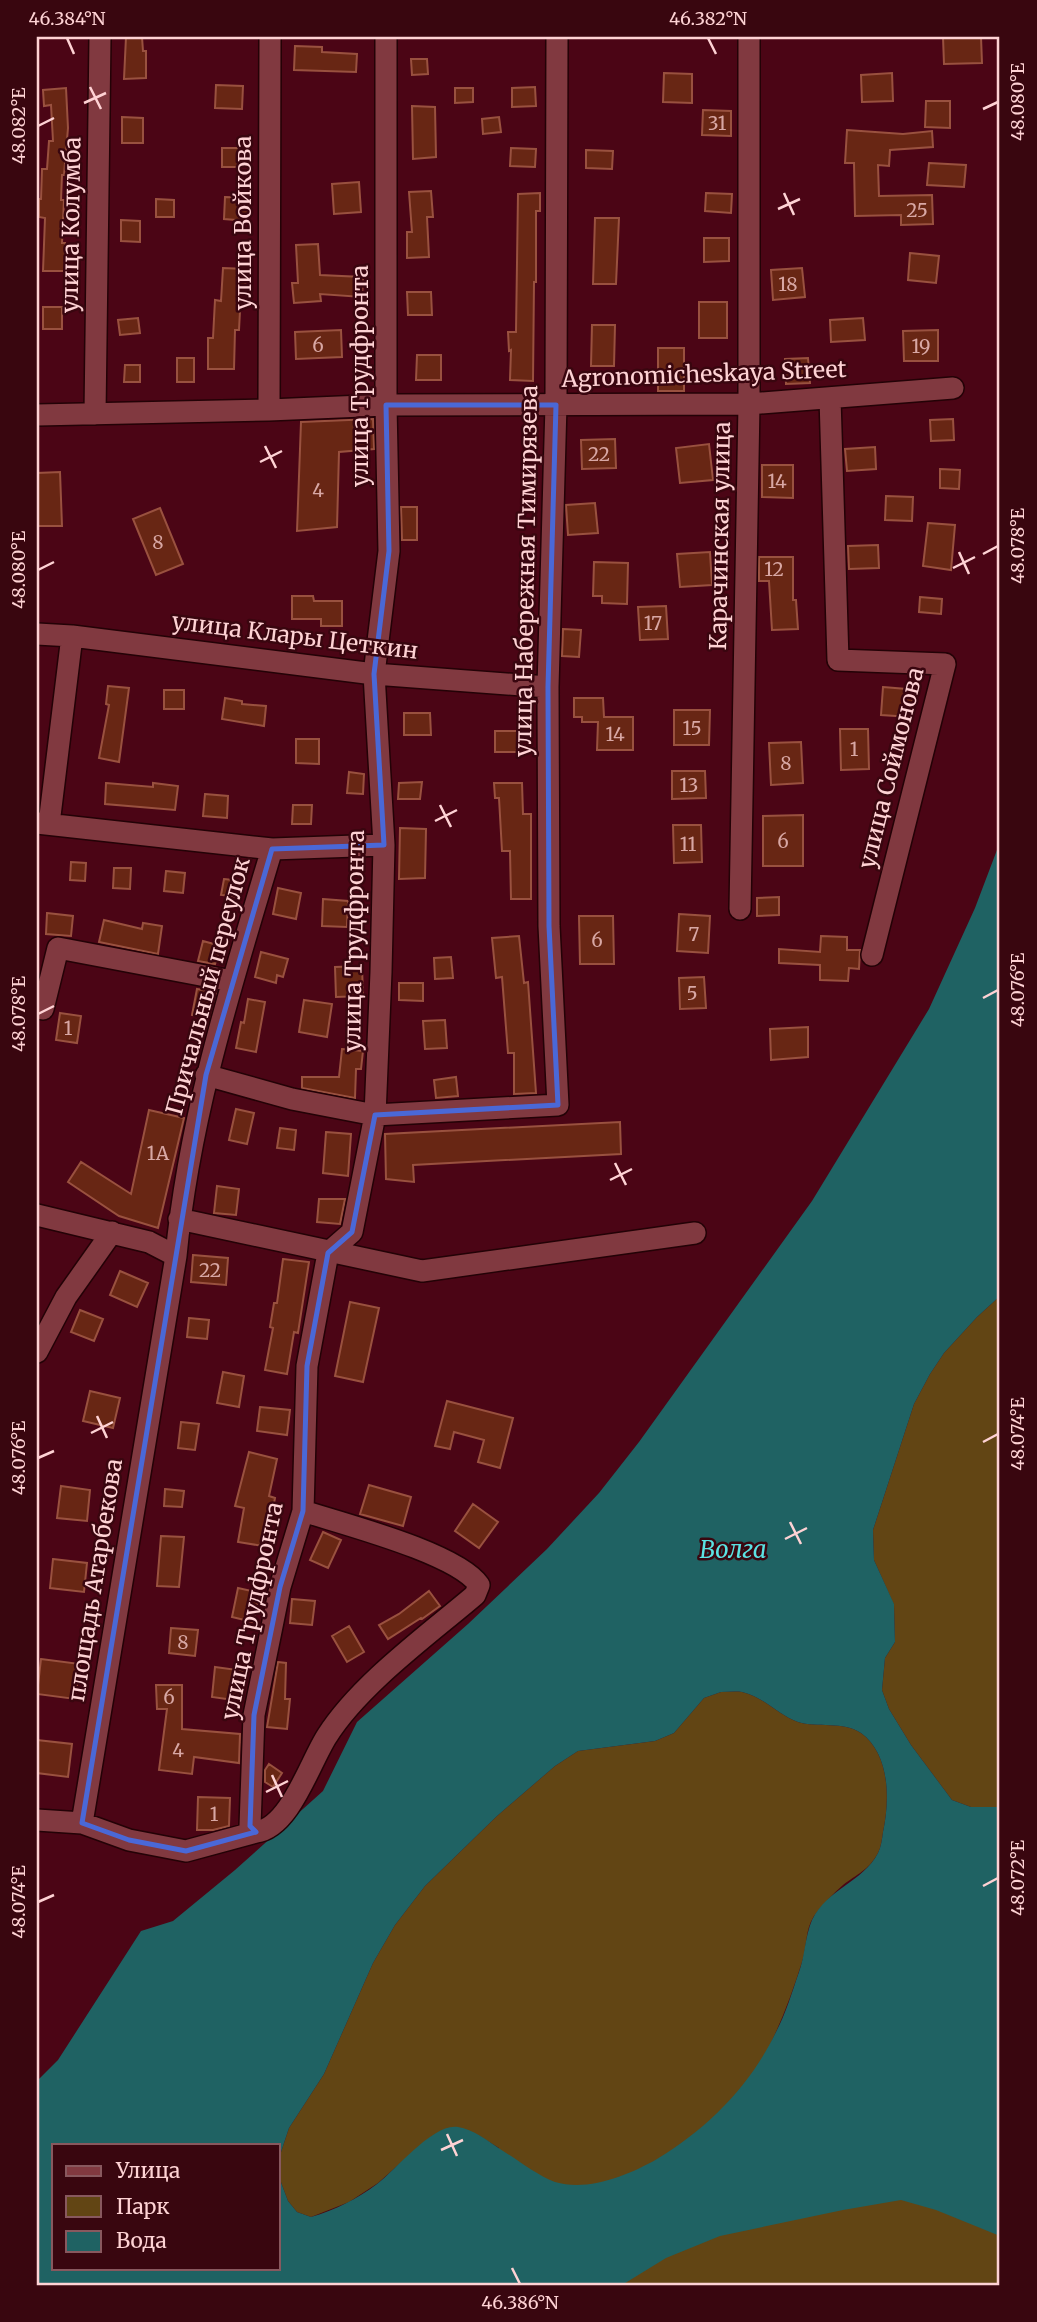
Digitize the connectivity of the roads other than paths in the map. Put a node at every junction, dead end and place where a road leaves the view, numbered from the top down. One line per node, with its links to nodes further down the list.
1 (100, 37): 12 (street, улица Колумба)
2 (270, 37): 11 (street, улица Войкова)
3 (386, 37): 9 (street, улица Трудфронта)
4 (557, 37): 10 (street, улица Набережная Тимирязева)
5 (749, 37): 8 (street, Карачинская улица)
6 (953, 388): 7 (street, Agronomicheskaya Street)
7 (830, 398): 8 (street, Agronomicheskaya Street); 22 (street, улица Соймонова)
8 (749, 404): 10 (street, Agronomicheskaya Street); 21 (street, Карачинская улица)
9 (386, 405): 10 (street, Agronomicheskaya Street); 11 (street, Agronomicheskaya Street); 16 (street, улица Трудфронта)
10 (556, 405): 17 (street, улица Набережная Тимирязева)
11 (270, 410): 12 (street, Agronomicheskaya Street)
12 (95, 414): 13 (street, Agronomicheskaya Street)
13 (37, 415)
14 (37, 634): 15 (street, улица Клары Цеткин)
15 (72, 636): 16 (street, улица Клары Цеткин); 18 (street)
16 (374, 674): 17 (street, улица Клары Цеткин); 19 (street, улица Трудфронта)
17 (548, 687): 26 (street, улица Набережная Тимирязева)
18 (43, 823): 20 (street)
19 (384, 845): 20 (street); 26 (street, улица Трудфронта)
20 (272, 849): 23 (street, Причальный переулок)
21 (740, 909)
22 (872, 956)
23 (232, 981): 24 (street); 25 (street, Причальный переулок)
24 (37, 1008)
25 (206, 1075): 26 (street); 28 (street, Причальный переулок)
26 (375, 1115): 31 (street, улица Трудфронта)
27 (37, 1215): 29 (street)
28 (179, 1219): 31 (street); 32 (street, площадь Атарбекова)
29 (112, 1232): 32 (street); 33 (street)
30 (695, 1233): 31 (street)
31 (328, 1253): 34 (street, улица Трудфронта)
32 (176, 1256): 36 (street, площадь Атарбекова)
33 (37, 1352)
34 (303, 1511): 37 (street, улица Трудфронта); 37 (street)
35 (37, 1820): 36 (street)
36 (82, 1823): 37 (street)
37 (253, 1829)

